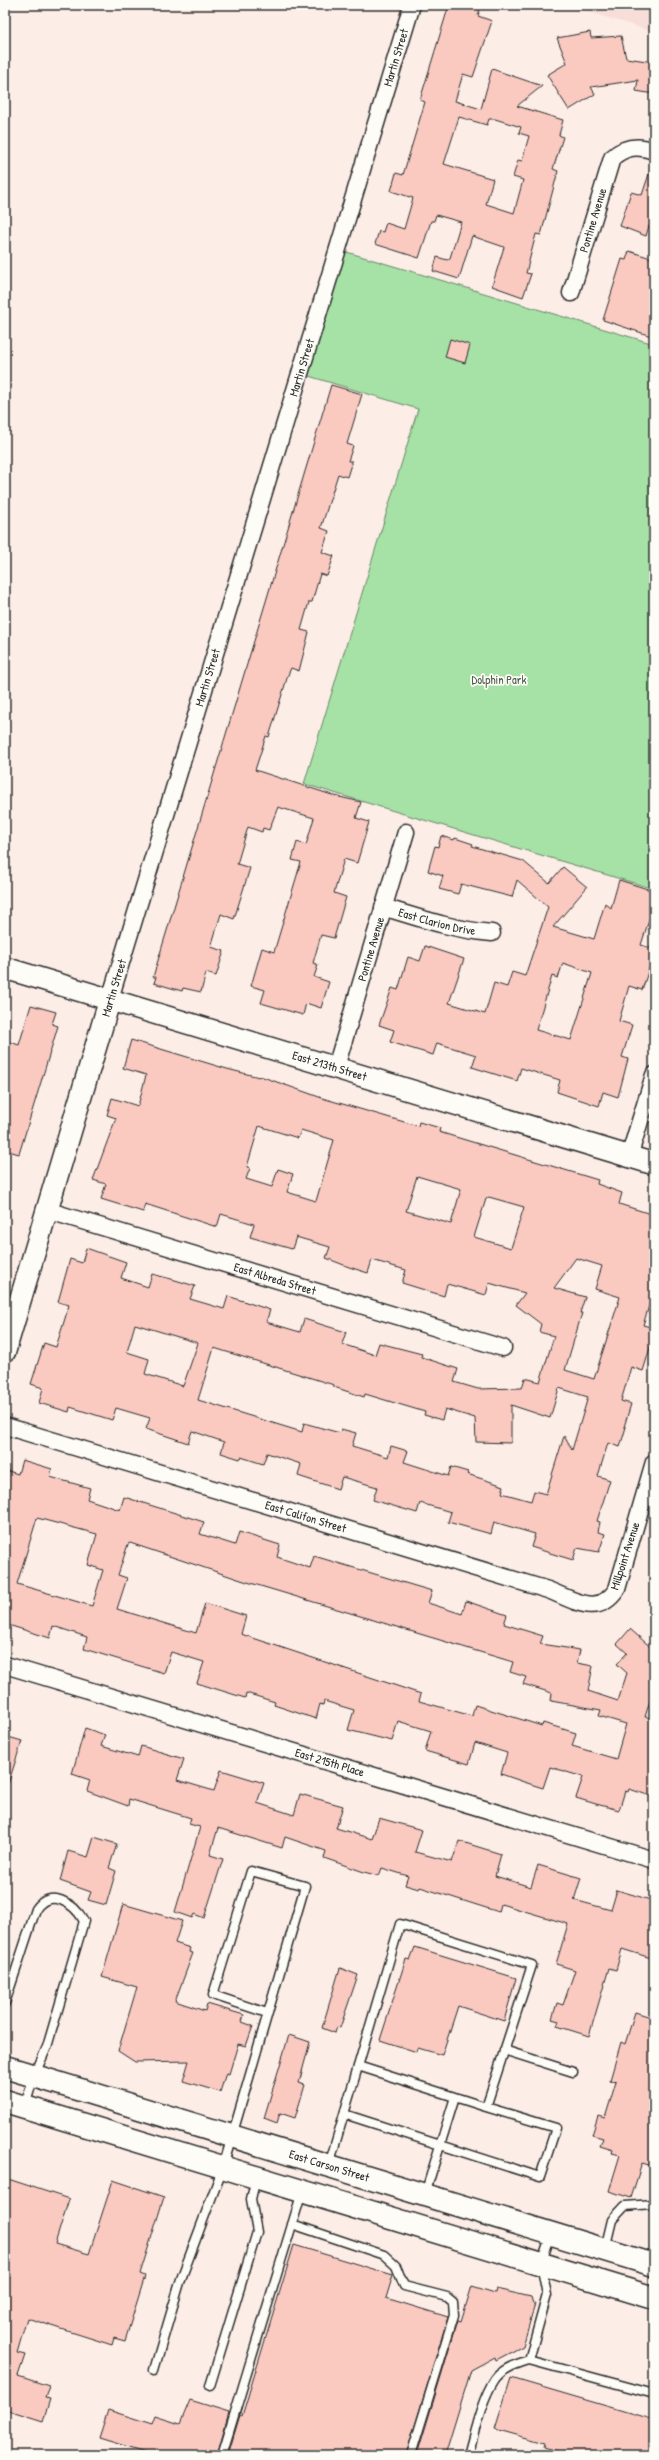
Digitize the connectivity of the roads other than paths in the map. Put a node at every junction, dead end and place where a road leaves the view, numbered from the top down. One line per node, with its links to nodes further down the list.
1 (412, 5): 8 (street, Martin Street)
2 (654, 151): 3 (street, Pontine Avenue)
3 (572, 293)
4 (406, 832): 5 (street, Pontine Avenue)
5 (383, 907): 6 (street, East Clarion Drive); 9 (street, Pontine Avenue)
6 (492, 933)
7 (5, 968): 8 (street, East 213th Street)
8 (110, 999): 9 (street, East 213th Street); 13 (street, Martin Street)
9 (336, 1067): 11 (street, East 213th Street)
10 (654, 1075): 11 (street)
11 (629, 1157): 12 (street, East 213th Street)
12 (654, 1164)
13 (46, 1210): 14 (street, East Albreda Street); 15 (street, Martin Street)
14 (504, 1348)
15 (5, 1351)
16 (5, 1426): 18 (street, East Califon Street)
17 (654, 1462): 18 (street, Millpoint Avenue)
18 (606, 1602)
19 (5, 1665): 20 (street, East 215th Place)
20 (654, 1860)
21 (5, 2003): 27 (lane)
22 (267, 2013): 22 (lane); 32 (lane)
23 (504, 2050): 24 (lane); 26 (lane); 30 (lane)
24 (358, 2066): 28 (lane); 31 (lane)
25 (5, 2067): 27 (main road, East Carson Street)
26 (573, 2072)
27 (34, 2076): 29 (lane); 32 (main road, East Carson Street)
28 (456, 2097): 30 (lane); 33 (lane)
29 (15, 2104): 35 (main road)
30 (486, 2107): 33 (lane)
31 (344, 2114): 33 (lane); 34 (lane)
32 (232, 2136): 34 (main road, East Carson Street); 35 (lane)
33 (440, 2145): 38 (lane)
34 (329, 2166): 38 (main road, East Carson Street)
35 (223, 2167): 36 (main road); 47 (lane)
36 (256, 2178): 37 (main road); 48 (lane)
37 (302, 2192): 40 (lane); 43 (main road)
38 (425, 2195): 41 (main road, East Carson Street)
39 (654, 2204): 42 (lane)
40 (292, 2224): 51 (lane); 52 (lane)
41 (551, 2234): 42 (main road, East Carson Street); 43 (lane)
42 (605, 2250): 44 (main road, East Carson Street)
43 (541, 2264): 45 (main road); 46 (lane)
44 (654, 2265)
45 (654, 2298)
46 (529, 2360): 49 (lane); 50 (lane)
47 (154, 2370)
48 (210, 2386)
49 (654, 2394)
50 (470, 2454)
51 (222, 2455)
52 (411, 2455)

